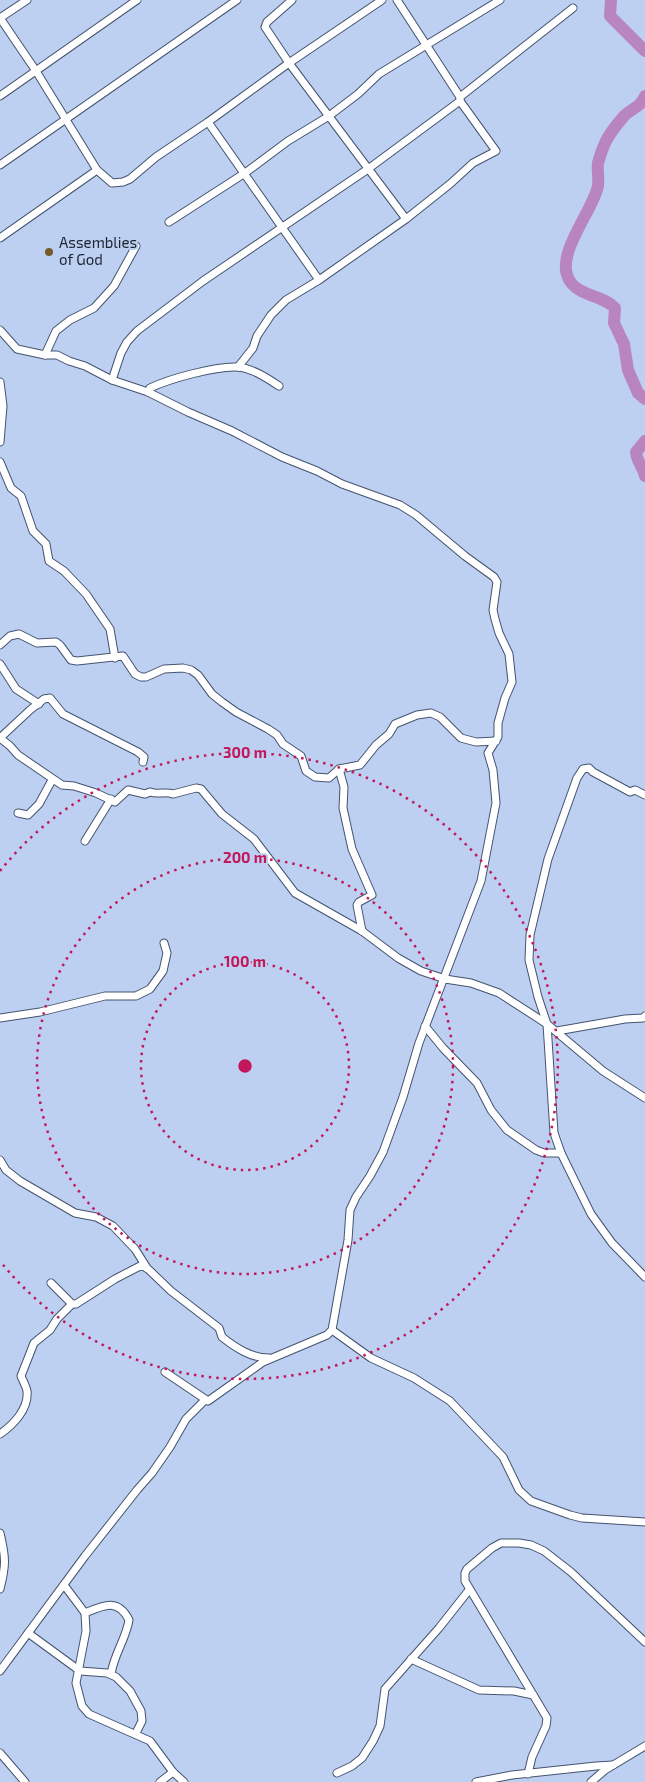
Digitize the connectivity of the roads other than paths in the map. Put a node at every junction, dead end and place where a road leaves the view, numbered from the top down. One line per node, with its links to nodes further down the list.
1 (27, 0): 9 (street)
2 (137, 0): 12 (street)
3 (237, 0): 16 (street)
4 (292, 0): 11 (street)
5 (382, 0): 11 (street)
6 (398, 0): 10 (street)
7 (500, 0): 10 (street)
8 (573, 8): 14 (street)
9 (0, 18): 12 (street)
10 (426, 45): 14 (street); 15 (street)
11 (289, 63): 15 (street); 17 (street)
12 (36, 71): 13 (street); 16 (street)
13 (0, 96)
14 (460, 99): 19 (street); 22 (street)
15 (329, 116): 19 (street); 21 (street)
16 (65, 120): 18 (street); 20 (street)
17 (208, 122): 20 (street); 21 (street)
18 (0, 165)
19 (368, 169): 22 (street); 24 (street)
20 (97, 170): 25 (street)
21 (245, 173): 23 (street); 24 (street)
22 (406, 219): 27 (street)
23 (169, 222)
24 (282, 228): 27 (street); 31 (street)
25 (0, 238)
26 (136, 246): 29 (street)
27 (319, 280): 30 (street)
28 (0, 331): 29 (street)
29 (45, 355): 31 (street)
30 (238, 367): 33 (street); 34 (street)
31 (112, 380): 34 (street)
32 (0, 382): 35 (street)
33 (280, 386)
34 (148, 392): 42 (street)
35 (0, 442)
36 (0, 462): 38 (street)
37 (0, 645): 38 (street)
38 (115, 658): 44 (street)
39 (0, 664): 40 (street)
40 (39, 704): 41 (street); 43 (street)
41 (0, 738): 45 (street)
42 (496, 741): 44 (street); 52 (street)
43 (143, 762)
44 (338, 769): 50 (street)
45 (52, 780): 47 (street); 48 (street)
46 (645, 795): 55 (street)
47 (111, 799): 49 (street); 50 (street)
48 (18, 813)
49 (85, 841)
50 (362, 931): 52 (street)
51 (164, 943): 53 (street)
52 (445, 979): 55 (street); 56 (street)
53 (0, 1018)
54 (644, 1018): 57 (street)
55 (547, 1024): 57 (street); 59 (street)
56 (425, 1026): 59 (street); 65 (street)
57 (557, 1031): 58 (street)
58 (645, 1098)
59 (561, 1153): 62 (street)
60 (0, 1160): 61 (street)
61 (147, 1268): 64 (street); 66 (street)
62 (645, 1277)
63 (51, 1283): 64 (street)
64 (72, 1304): 69 (street)
65 (332, 1330): 66 (street); 70 (street)
66 (277, 1357): 68 (street)
67 (165, 1372): 68 (street)
68 (205, 1400): 72 (street)
69 (0, 1434)
70 (645, 1522)
71 (0, 1534): 73 (street)
72 (64, 1585): 75 (street); 76 (street)
73 (0, 1589)
74 (469, 1590): 77 (street); 78 (street); 82 (street)
75 (86, 1613): 79 (street); 81 (street)
76 (28, 1633): 79 (street); 80 (street)
77 (645, 1642)
78 (411, 1659): 82 (street); 88 (street)
79 (77, 1670): 81 (street); 83 (street)
80 (0, 1671)
81 (111, 1674): 83 (street)
82 (533, 1695): 89 (street)
83 (136, 1733): 87 (street)
84 (645, 1746): 86 (street)
85 (0, 1753): 90 (street)
86 (613, 1765): 89 (street); 94 (street)
87 (173, 1772): 91 (street); 92 (street)
88 (337, 1773)
89 (528, 1774): 93 (street)
90 (25, 1782)
91 (160, 1782)
92 (184, 1782)
93 (476, 1782)
94 (591, 1782)

